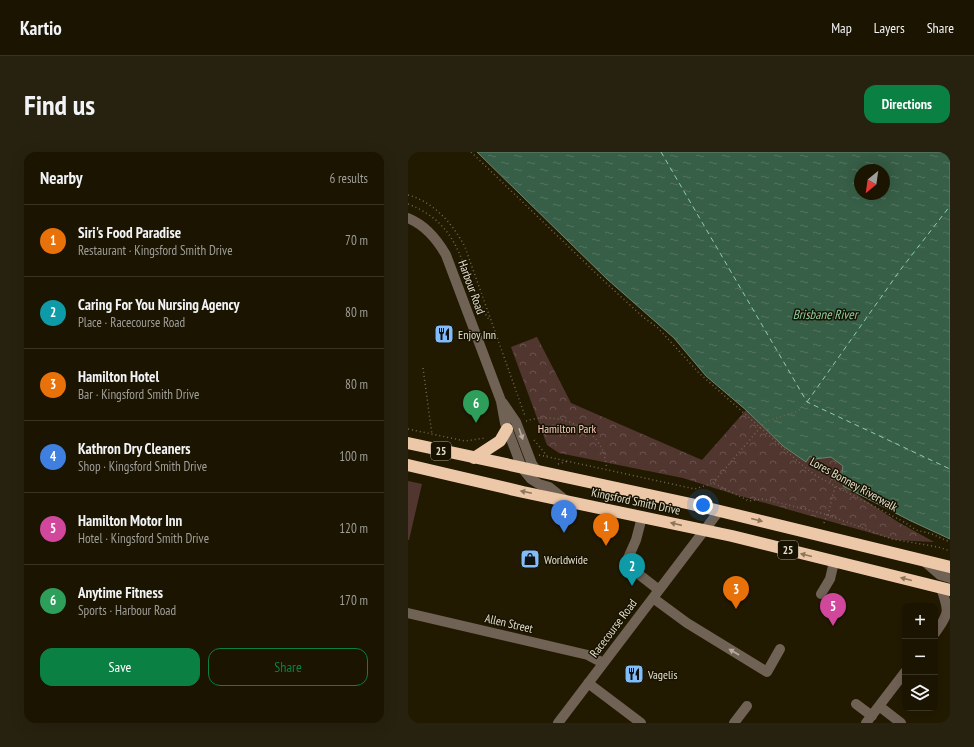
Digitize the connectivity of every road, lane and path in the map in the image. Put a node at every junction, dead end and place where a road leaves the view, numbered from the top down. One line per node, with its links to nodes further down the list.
1 (471, 152): 7 (path, Lores Bonney Riverwalk)
2 (408, 195): 19 (path)
3 (408, 218): 5 (street, Harbour Road)
4 (423, 368): 11 (path)
5 (502, 401): 8 (street, Harbour Road); 20 (street, Harbour Road, one-way to 20)
6 (807, 402): 7 (path)
7 (759, 428): 21 (path); 22 (path, Lores Bonney Riverwalk)
8 (507, 429): 16 (highway); 18 (street, Harbour Road)
9 (408, 430): 11 (path)
10 (532, 434): 15 (path)
11 (432, 435): 12 (path)
12 (489, 437)
13 (408, 443): 16 (highway, Kingsford Smith Drive / 25)
14 (536, 455): 15 (path)
15 (547, 456): 19 (path)
16 (474, 458): 18 (highway, Kingsford Smith Drive / 25)
17 (408, 465): 23 (highway, Kingsford Smith Drive / 25, one-way to 17)
18 (522, 468): 20 (highway, Kingsford Smith Drive / 25); 23 (street, Harbour Road)
19 (607, 469): 21 (path)
20 (538, 472): 24 (highway, Kingsford Smith Drive / 25)
21 (713, 483): 25 (path)
22 (835, 486): 25 (path); 29 (path, Lores Bonney Riverwalk)
23 (565, 500): 26 (highway, Kingsford Smith Drive / 25)
24 (719, 511): 28 (street, Racecourse Road); 31 (highway, Kingsford Smith Drive / 25, one-way to 31)
25 (827, 515): 27 (path); 30 (path)
26 (642, 517): 28 (highway, Kingsford Smith Drive / 25, one-way to 26); 36 (street)
27 (824, 523)
28 (704, 530): 32 (highway, Kingsford Smith Drive / 25, one-way to 28); 36 (street, Racecourse Road)
29 (950, 542)
30 (950, 551)
31 (924, 561): 33 (highway, Kingsford Smith Drive / 25); 34 (street)
32 (834, 562): 35 (highway, Kingsford Smith Drive / 25, one-way to 32); 37 (street)
33 (950, 567)
34 (950, 578)
35 (945, 589): 39 (street)
36 (656, 594): 41 (street, one-way to 36); 42 (street, Racecourse Road)
37 (821, 594)
38 (408, 613): 42 (street, Allen Street)
39 (947, 619): 40 (street)
40 (938, 630)
41 (780, 649)
42 (603, 663): 44 (street, Racecourse Road)
43 (903, 675): 47 (street)
44 (588, 683): 49 (street, Racecourse Road); 50 (street)
45 (856, 704): 48 (street)
46 (747, 706): 51 (street)
47 (879, 706): 48 (street); 52 (street)
48 (869, 719)
49 (558, 723)
50 (641, 723)
51 (734, 723)
52 (901, 723)

